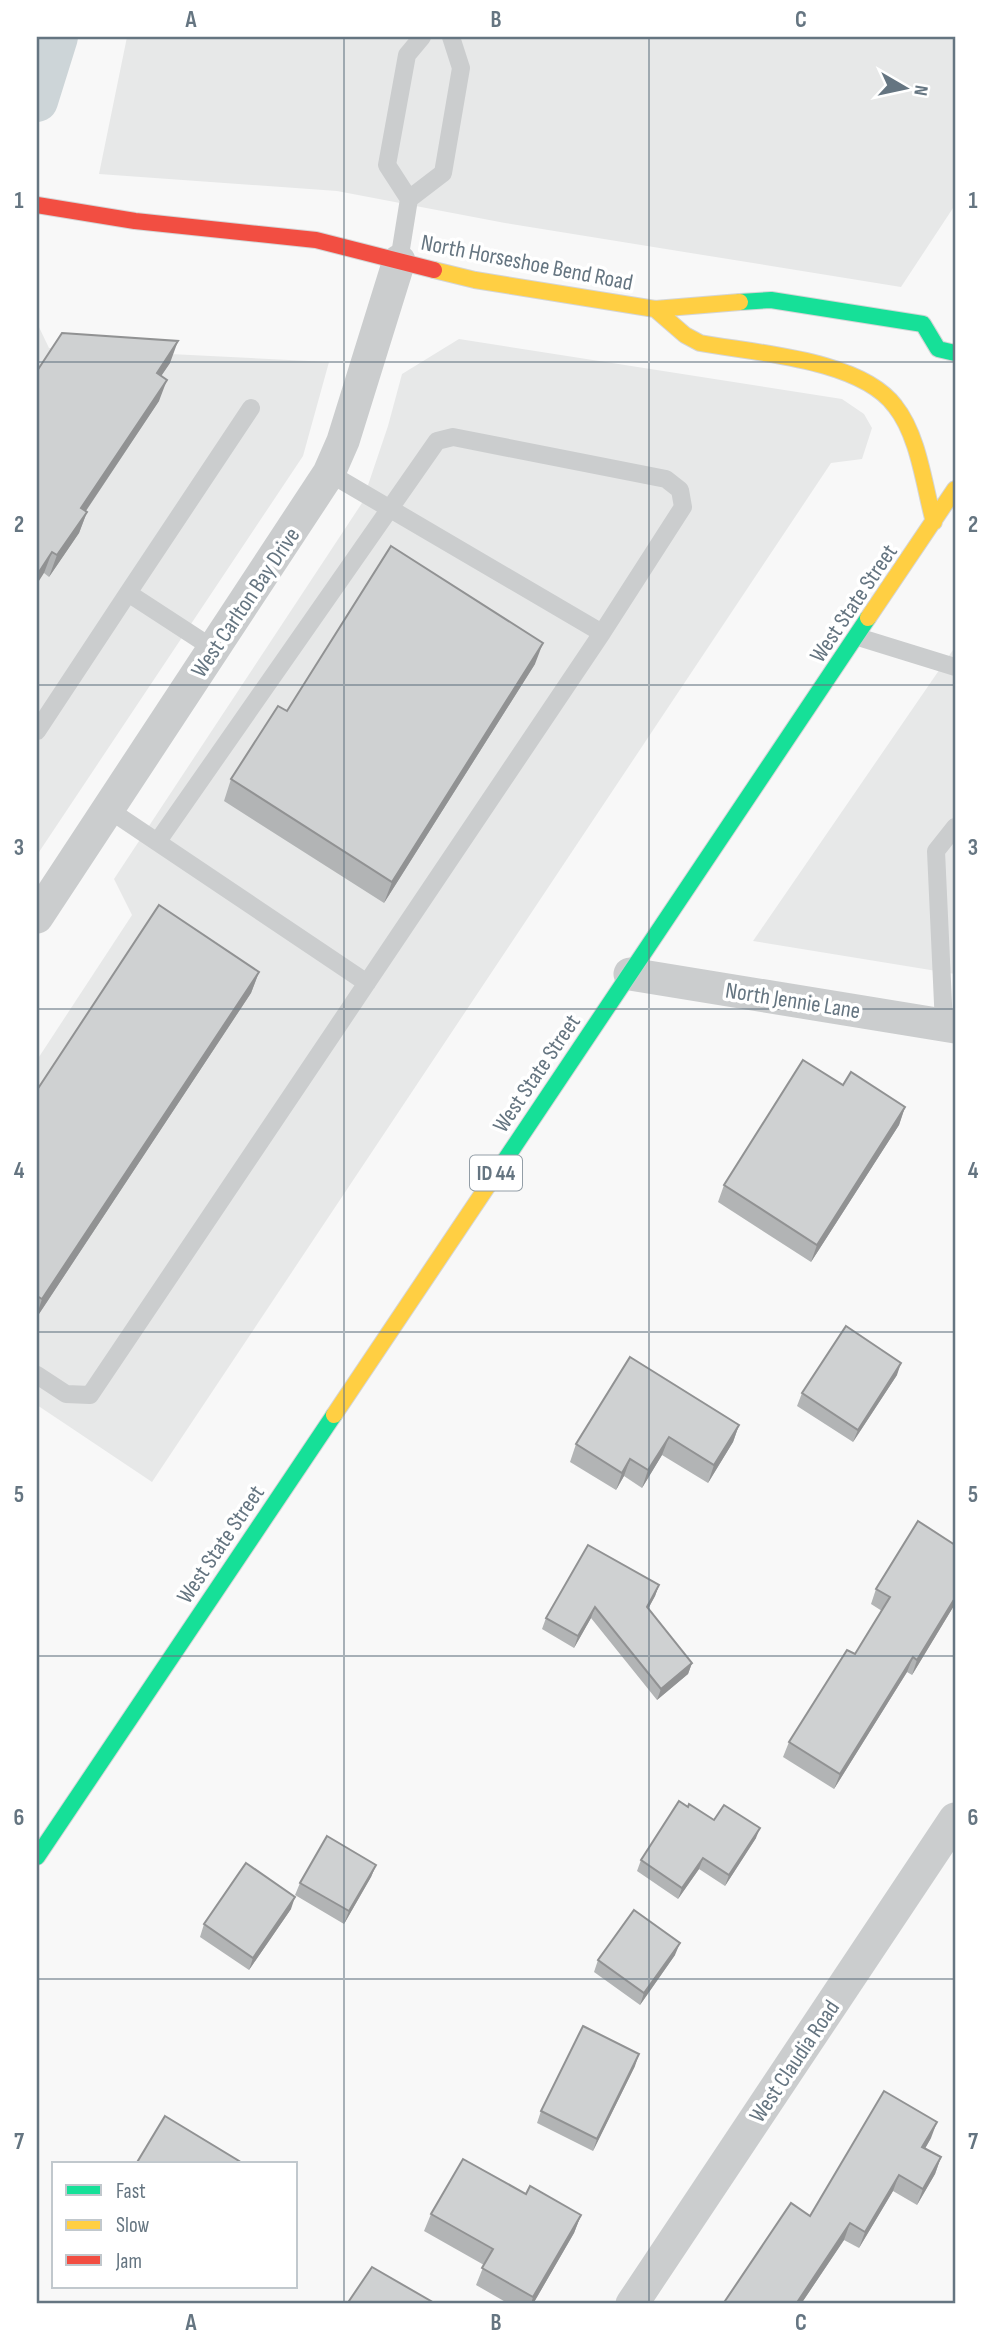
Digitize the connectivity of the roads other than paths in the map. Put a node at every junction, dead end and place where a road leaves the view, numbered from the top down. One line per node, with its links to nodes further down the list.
1 (422, 37): 3 (lane)
2 (451, 37): 3 (lane)
3 (409, 199): 5 (lane)
4 (37, 205): 5 (main road, North Horseshoe Bend Road)
5 (399, 261): 6 (main road, North Horseshoe Bend Road); 9 (street, West Carlton Bay Drive)
6 (655, 309): 7 (main road, North Horseshoe Bend Road); 12 (main road)
7 (955, 353)
8 (251, 408): 13 (lane)
9 (329, 473): 11 (lane); 16 (street, West Carlton Bay Drive)
10 (955, 489): 12 (main road, West State Street / ID 44)
11 (390, 509): 14 (lane); 14 (lane); 21 (lane)
12 (934, 523): 15 (main road, West State Street / ID 44)
13 (128, 593): 16 (lane); 18 (lane)
14 (602, 633): 25 (lane)
15 (859, 637): 17 (lane); 23 (main road, West State Street / ID 44)
16 (214, 649): 19 (street, West Carlton Bay Drive)
17 (955, 667)
18 (37, 731)
19 (108, 809): 21 (lane); 22 (street, West Carlton Bay Drive)
20 (955, 827): 24 (lane)
21 (158, 841): 25 (lane)
22 (37, 917)
23 (630, 974): 26 (street, North Jennie Lane); 29 (main road, West State Street / ID 44)
24 (948, 974): 26 (lane)
25 (367, 983): 27 (lane)
26 (950, 1026)
27 (37, 1375)
28 (955, 1819): 30 (street, West Claudia Road)
29 (37, 1857)
30 (632, 2304)

